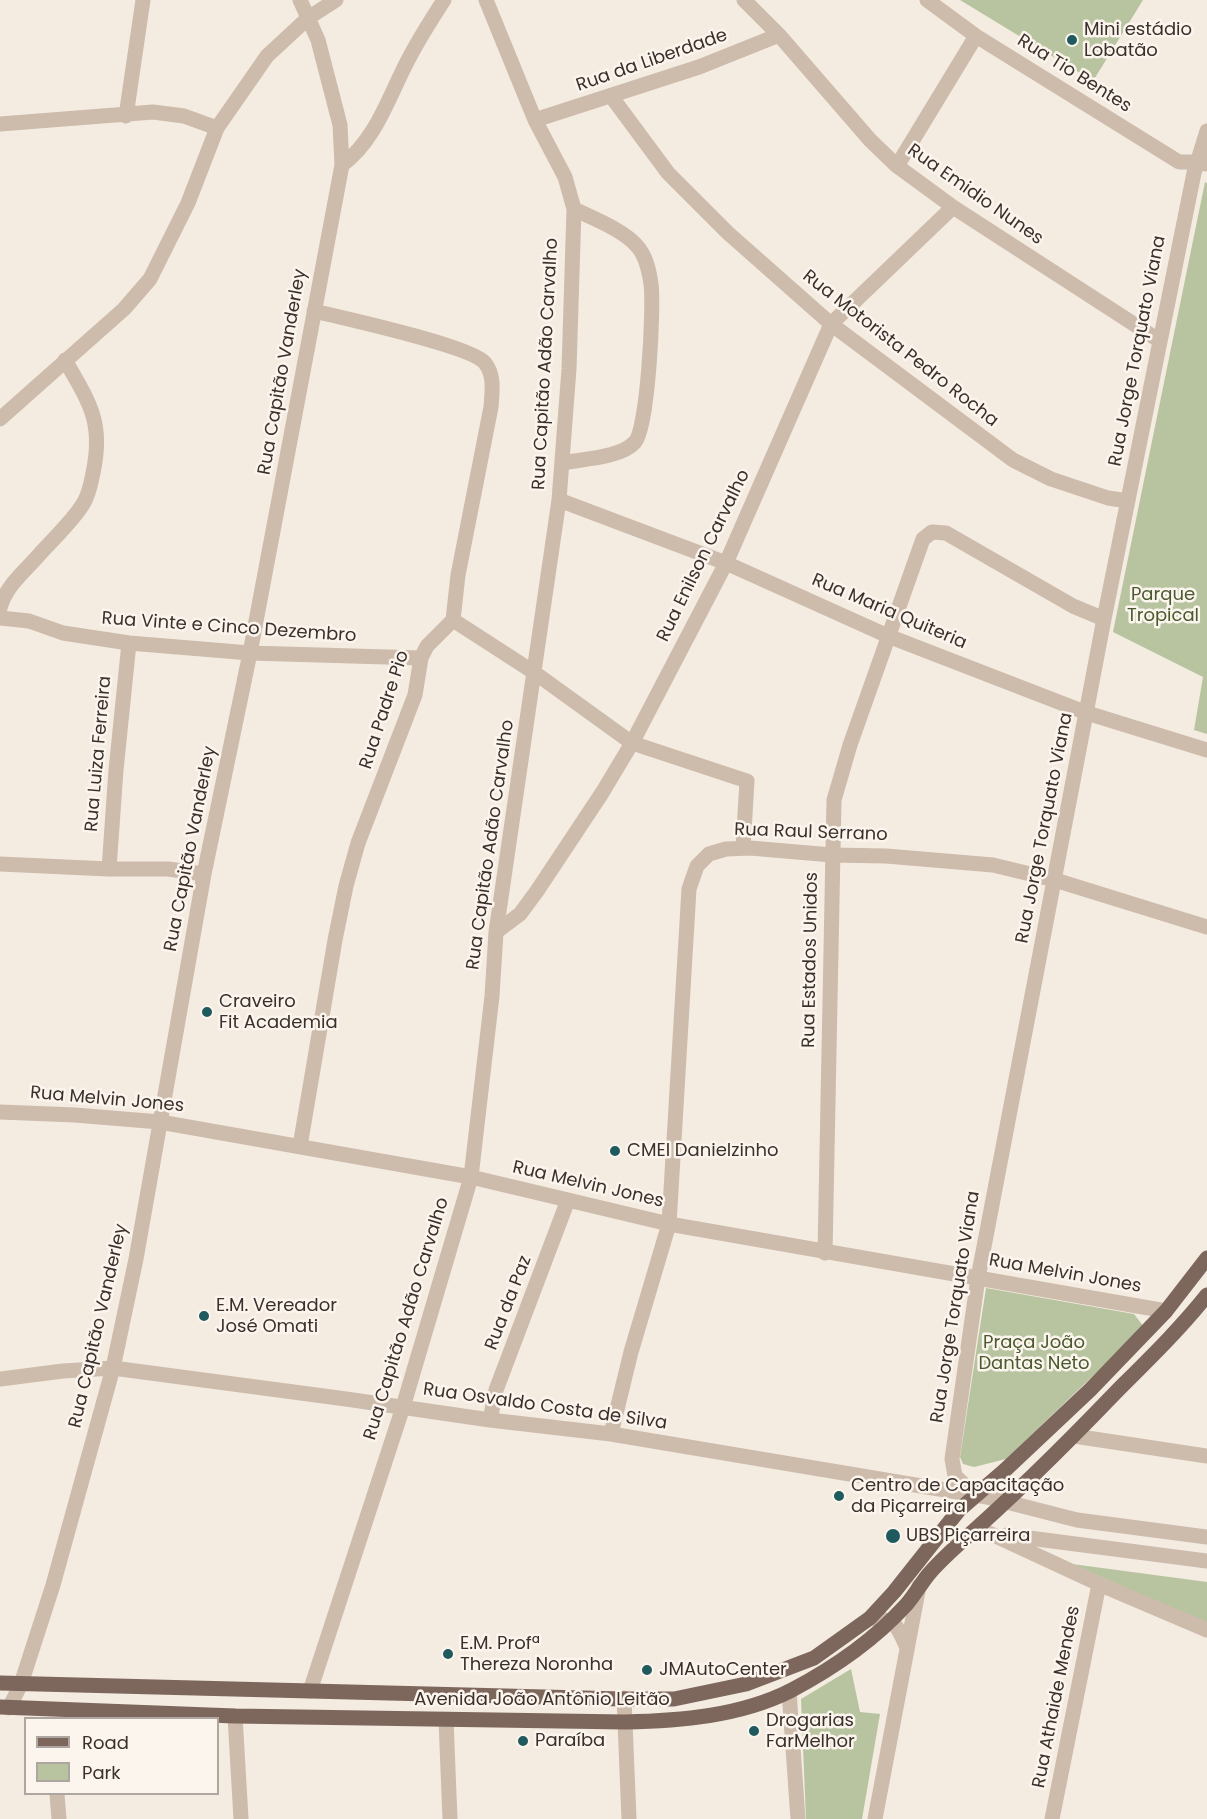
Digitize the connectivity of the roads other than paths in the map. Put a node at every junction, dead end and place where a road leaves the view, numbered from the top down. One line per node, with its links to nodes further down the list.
1 (144, 0): 12 (street)
2 (300, 0): 8 (street, Rua Capitão Vanderley)
3 (336, 0): 8 (street)
4 (444, 0): 18 (street)
5 (486, 0): 13 (street, Rua Capitão Adão Carvalho)
6 (744, 0): 9 (street, Rua Emidio Nunes)
7 (927, 0): 10 (street, Rua Tio Bentes)
8 (308, 18): 15 (street); 18 (street, Rua Capitão Vanderley)
9 (779, 35): 11 (street, Rua da Liberdade); 19 (street, Rua Emidio Nunes)
10 (976, 36): 17 (street, Rua Tio Bentes); 19 (street)
11 (611, 96): 13 (street, Rua da Liberdade); 23 (street, Rua Motorista Pedro Rocha)
12 (126, 116): 14 (street); 15 (street)
13 (535, 120): 21 (street, Rua Capitão Adão Carvalho)
14 (0, 124)
15 (217, 128): 25 (street)
16 (1207, 131): 17 (street, Rua Jorge Torquato Viana)
17 (1202, 163): 24 (street, Rua Jorge Torquato Viana)
18 (342, 165): 22 (street, Rua Capitão Vanderley)
19 (897, 166): 20 (street, Rua Emidio Nunes)
20 (953, 207): 23 (street, Rua Enilson Carvalho); 24 (street, Rua Emidio Nunes)
21 (574, 209): 27 (street, Rua Capitão Adão Carvalho); 27 (street)
22 (314, 311): 34 (street); 37 (street, Rua Capitão Vanderley)
23 (831, 324): 29 (street, Rua Motorista Pedro Rocha); 30 (street, Rua Enilson Carvalho)
24 (1160, 340): 29 (street, Rua Jorge Torquato Viana)
25 (65, 360): 26 (street); 31 (street)
26 (0, 419)
27 (562, 463): 28 (street, Rua Capitão Adão Carvalho)
28 (559, 500): 30 (street, Rua Maria Quiteria); 39 (street, Rua Capitão Adão Carvalho)
29 (1128, 501): 33 (street, Rua Jorge Torquato Viana)
30 (726, 563): 35 (street, Rua Maria Quiteria); 41 (street, Rua Enilson Carvalho)
31 (0, 608)
32 (0, 618): 36 (street, Rua Vinte e Cinco Dezembro)
33 (1104, 619): 35 (street, Rua Estados Unidos); 40 (street, Rua Jorge Torquato Viana)
34 (453, 620): 38 (street, Rua Padre Pio); 39 (street)
35 (888, 636): 40 (street, Rua Maria Quiteria); 44 (street, Rua Estados Unidos)
36 (129, 643): 37 (street, Rua Vinte e Cinco Dezembro); 46 (street, Rua Luiza Ferreira)
37 (250, 653): 38 (street, Rua Vinte e Cinco Dezembro); 47 (street, Rua Capitão Vanderley)
38 (421, 658): 53 (street, Rua Padre Pio)
39 (535, 673): 41 (street); 50 (street, Rua Capitão Adão Carvalho)
40 (1087, 713): 42 (street, Rua Maria Quiteria); 48 (street, Rua Jorge Torquato Viana)
41 (632, 743): 43 (street); 50 (street, Rua Enilson Carvalho)
42 (1207, 750)
43 (743, 848): 44 (street, Rua Raul Serrano); 56 (street, Rua Raul Serrano)
44 (832, 855): 48 (street, Rua Raul Serrano); 57 (street, Rua Estados Unidos)
45 (0, 864): 46 (street)
46 (109, 869): 47 (street)
47 (204, 874): 52 (street, Rua Capitão Vanderley)
48 (1055, 880): 49 (street, Rua Raul Serrano); 59 (street, Rua Jorge Torquato Viana)
49 (1207, 927)
50 (496, 932): 54 (street, Rua Capitão Adão Carvalho)
51 (0, 1112): 52 (street, Rua Melvin Jones)
52 (160, 1122): 53 (street, Rua Melvin Jones); 62 (street, Rua Capitão Vanderley)
53 (300, 1146): 54 (street, Rua Melvin Jones)
54 (471, 1177): 55 (street, Rua Melvin Jones); 64 (street, Rua Capitão Adão Carvalho)
55 (568, 1200): 56 (street, Rua Melvin Jones); 65 (street, Rua da Paz)
56 (669, 1224): 57 (street, Rua Melvin Jones); 66 (street)
57 (825, 1253): 59 (street, Rua Melvin Jones)
58 (1207, 1258): 61 (main road, Avenida João Antônio Leitão)
59 (978, 1278): 61 (street, Rua Melvin Jones); 69 (street, Rua Jorge Torquato Viana)
60 (1207, 1295): 67 (main road, Avenida João Antônio Leitão)
61 (1166, 1311): 69 (main road, Avenida João Antônio Leitão)
62 (113, 1368): 63 (street, Rua Osvaldo Costa de Silva); 64 (street, Rua Osvaldo Costa de Silva); 81 (street, Rua Capitão Vanderley)
63 (0, 1379)
64 (403, 1407): 65 (street, Rua Osvaldo Costa de Silva); 82 (street, Rua Capitão Adão Carvalho)
65 (490, 1420): 66 (street, Rua Osvaldo Costa de Silva)
66 (611, 1434): 69 (street, Rua Osvaldo Costa de Silva)
67 (1074, 1436): 68 (street); 70 (main road, Avenida João Antônio Leitão)
68 (1207, 1456)
69 (976, 1496): 70 (street, Rua Osvaldo Costa de Silva); 76 (main road, Avenida João Antônio Leitão)
70 (1007, 1502): 71 (main road, Avenida João Antônio Leitão); 72 (street, Rua Osvaldo Costa de Silva)
71 (983, 1531): 73 (street); 74 (street); 75 (main road, Avenida João Antônio Leitão)
72 (1207, 1537)
73 (1207, 1561)
74 (1099, 1584): 78 (street); 97 (street, Rua Athaide Mendes)
75 (919, 1587): 77 (main road, Avenida João Antônio Leitão); 79 (street)
76 (870, 1617): 77 (street); 84 (main road, Avenida João Antônio Leitão)
77 (891, 1620): 79 (street); 83 (main road, Avenida João Antônio Leitão)
78 (1207, 1630)
79 (907, 1648): 96 (street)
80 (0, 1683): 81 (main road, Avenida João Antônio Leitão)
81 (21, 1684): 82 (main road, Avenida João Antônio Leitão); 85 (street, Rua Capitão Vanderley)
82 (310, 1691): 84 (main road, Avenida João Antônio Leitão)
83 (789, 1691): 89 (main road, Avenida João Antônio Leitão); 95 (street)
84 (624, 1698): 89 (street)
85 (5, 1708): 86 (main road, Avenida João Antônio Leitão)
86 (53, 1714): 87 (main road, Avenida João Antônio Leitão)
87 (235, 1716): 88 (main road, Avenida João Antônio Leitão); 92 (street)
88 (446, 1720): 89 (main road, Avenida João Antônio Leitão); 93 (street)
89 (626, 1722): 94 (street)
90 (57, 1795): 91 (street)
91 (59, 1819)
92 (241, 1819)
93 (450, 1819)
94 (629, 1819)
95 (798, 1819)
96 (875, 1819)
97 (1052, 1819)

